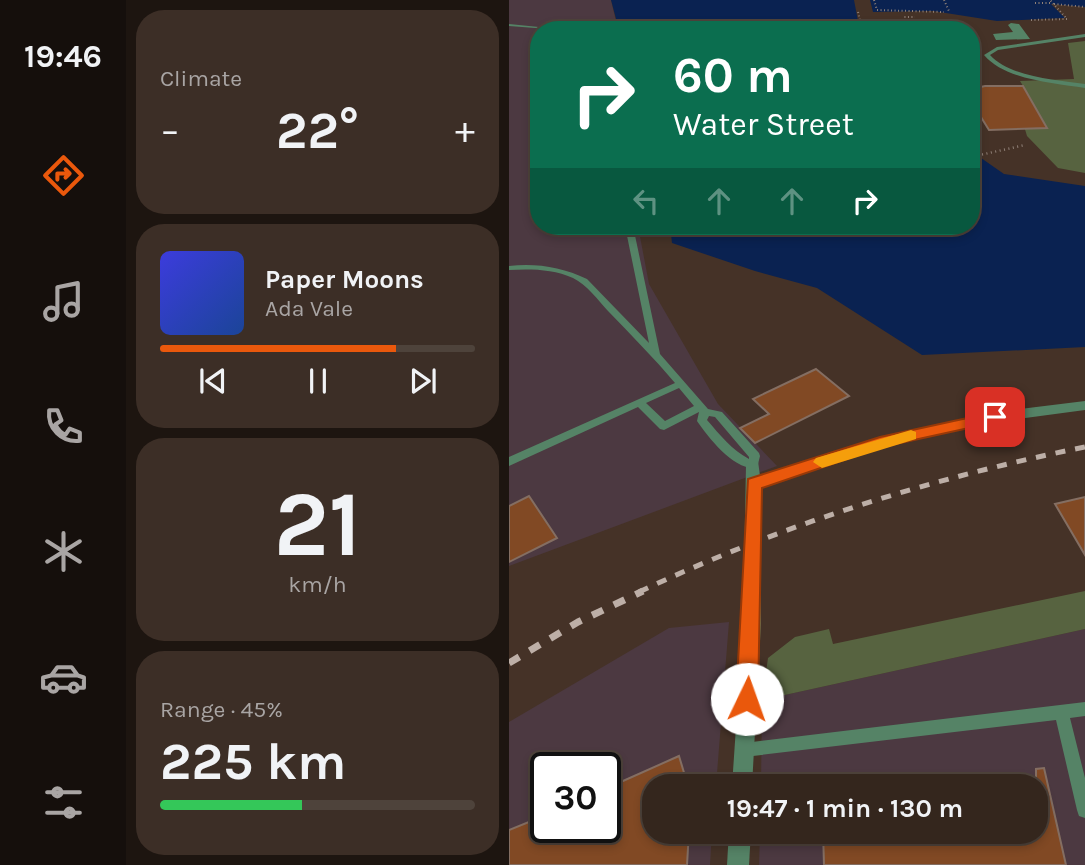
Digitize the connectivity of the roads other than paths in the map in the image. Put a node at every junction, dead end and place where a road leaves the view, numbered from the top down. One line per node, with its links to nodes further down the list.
1 (509, 25): 2 (lane)
2 (530, 27)
3 (995, 35): 3 (street)
4 (1085, 36): 5 (lane)
5 (1085, 86)
6 (631, 235): 8 (lane)
7 (509, 268): 8 (lane)
8 (657, 356): 9 (lane)
9 (681, 384): 10 (lane); 12 (lane)
10 (639, 402): 12 (lane); 13 (lane)
11 (1085, 405): 15 (street)
12 (703, 409): 14 (lane); 14 (lane)
13 (509, 462)
14 (753, 465): 15 (street)
15 (754, 484): 18 (street)
16 (1085, 709): 17 (lane)
17 (1061, 712): 18 (lane); 20 (lane)
18 (744, 750): 19 (street)
19 (743, 774)
20 (1085, 810)
21 (739, 844): 22 (street)
22 (738, 865)

